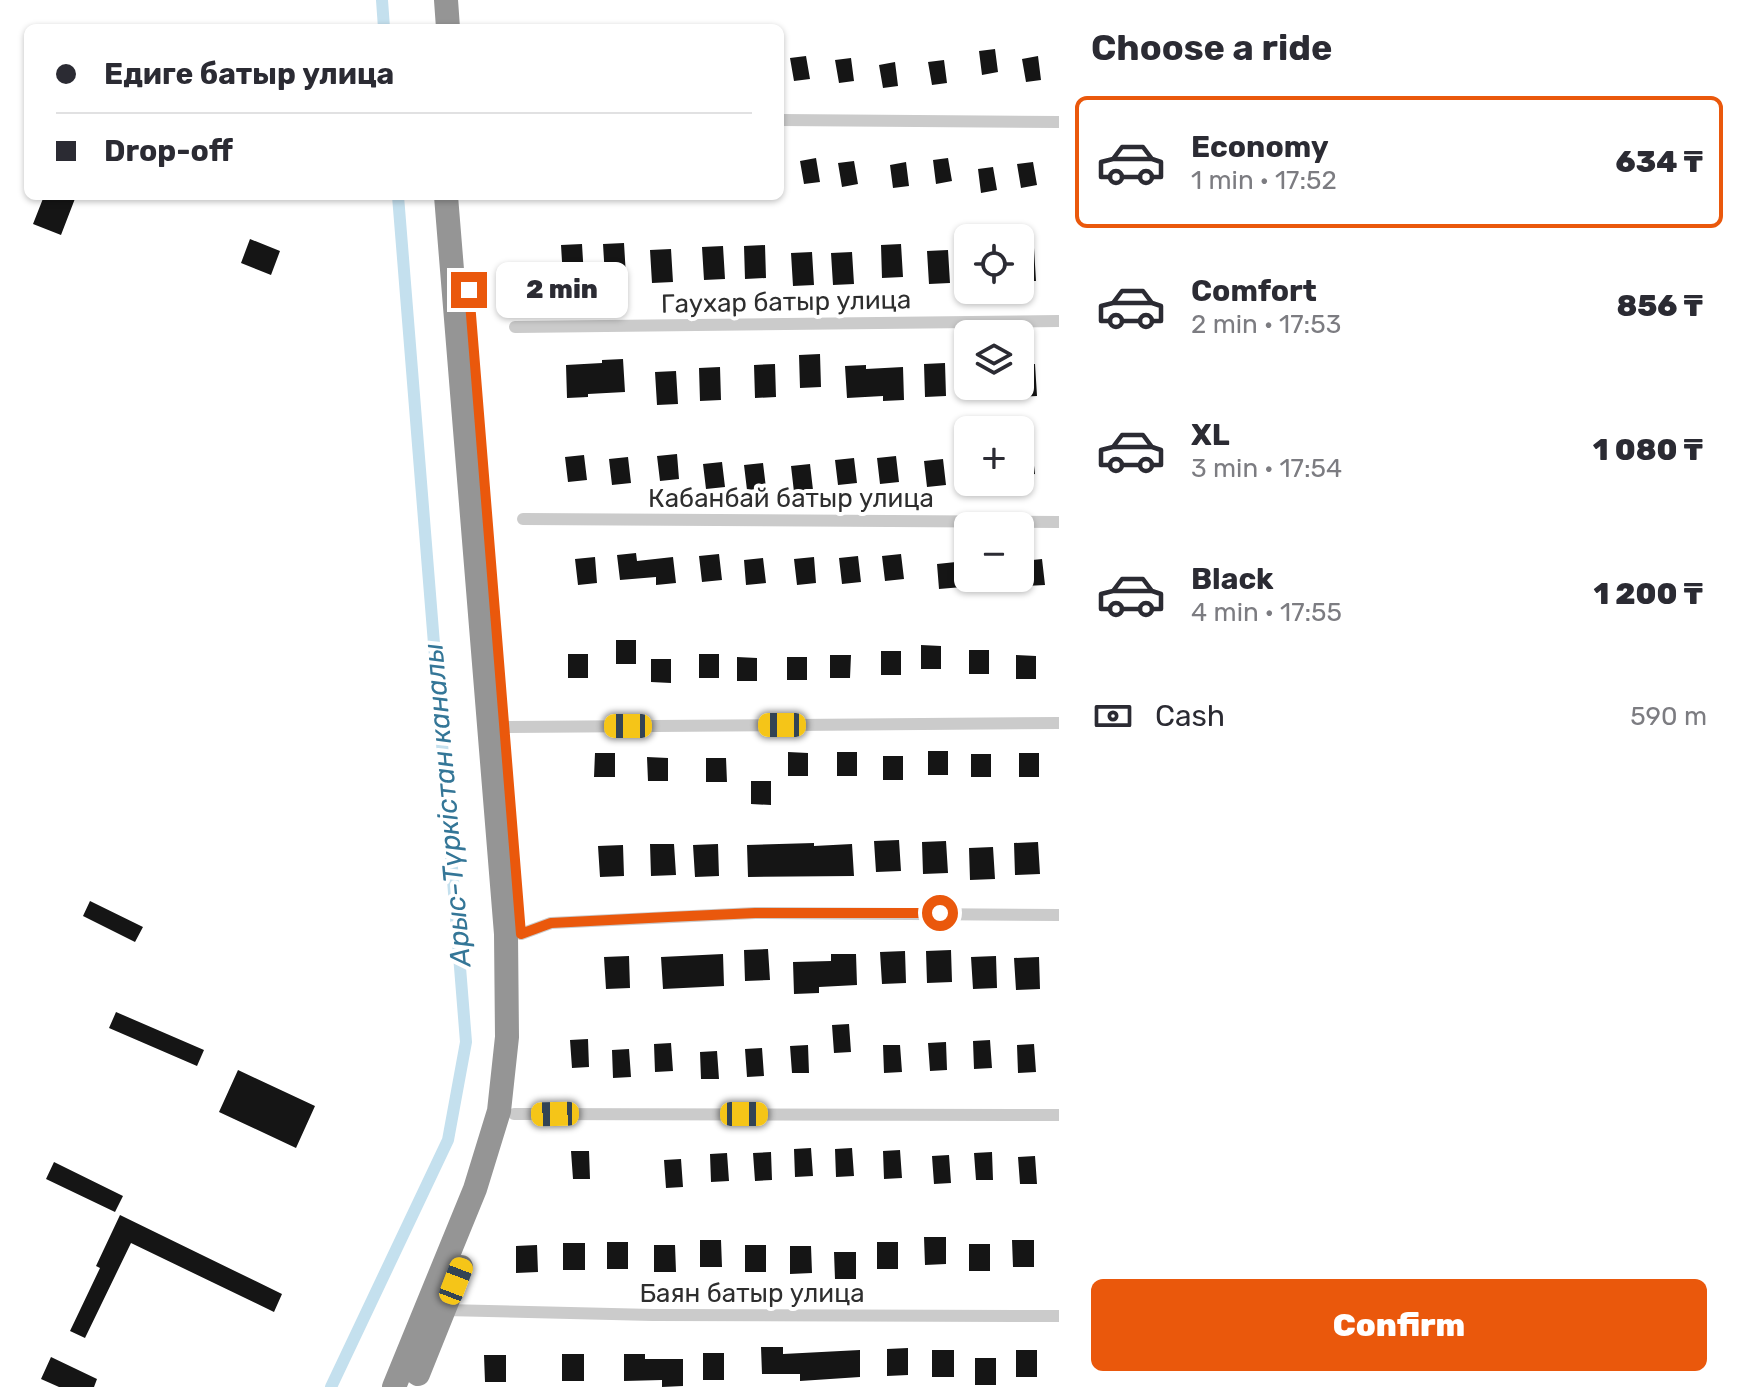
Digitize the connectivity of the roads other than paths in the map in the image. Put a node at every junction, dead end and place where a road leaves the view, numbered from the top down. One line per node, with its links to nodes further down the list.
1 (430, 0): 3 (highway)
2 (446, 0): 4 (highway)
3 (433, 24)
4 (448, 24)
5 (784, 120): 6 (street)
6 (1059, 122)
7 (446, 200): 21 (highway)
8 (461, 200): 14 (highway)
9 (1059, 321): 10 (street, Гаухар батыр улица)
10 (515, 327)
11 (523, 519): 12 (street, Кабанбай батыр улица)
12 (1059, 522)
13 (1059, 723): 14 (street)
14 (504, 727): 16 (highway)
15 (1059, 915): 16 (street)
16 (521, 934): 17 (highway)
17 (514, 1114): 18 (street); 19 (highway)
18 (1059, 1115)
19 (445, 1310): 20 (street, Баян батыр улица); 22 (highway)
20 (1059, 1316)
21 (394, 1387)
22 (412, 1387)

